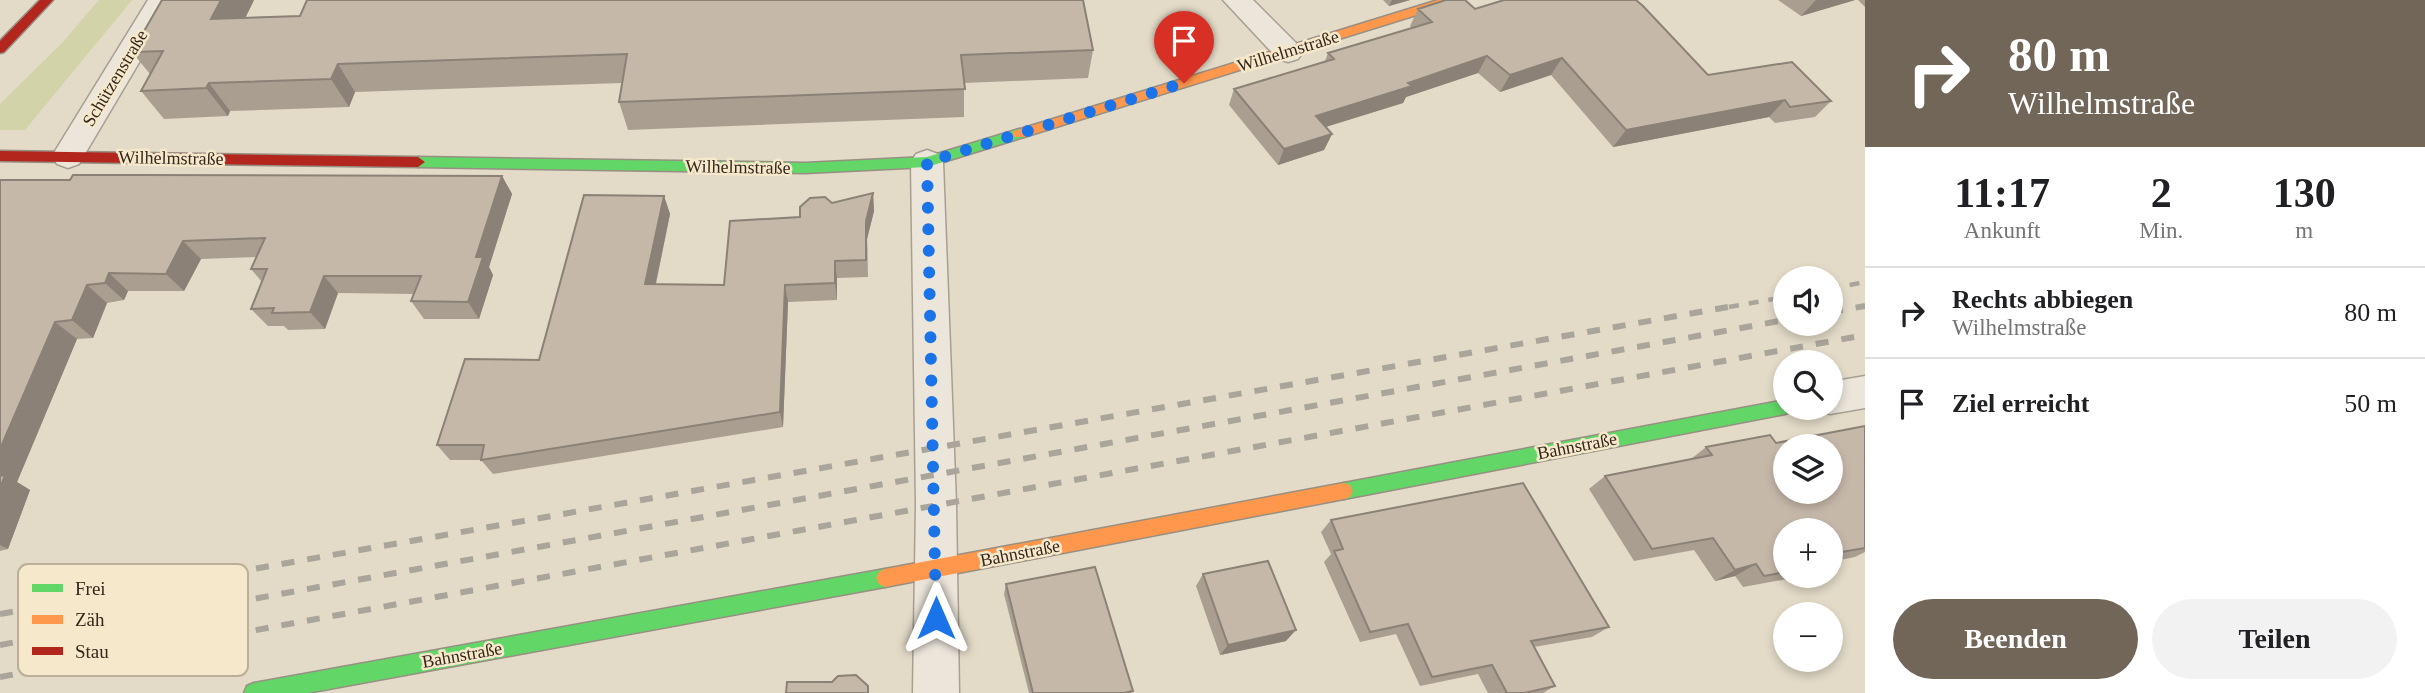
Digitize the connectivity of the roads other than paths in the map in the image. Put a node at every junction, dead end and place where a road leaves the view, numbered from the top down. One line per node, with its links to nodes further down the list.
1 (47, 0): 5 (street)
2 (162, 0): 8 (street, Schützenstraße)
3 (1237, 0): 6 (street)
4 (1451, 0): 6 (street, Wilhelmstraße)
5 (0, 48)
6 (1287, 52): 9 (street, Wilhelmstraße)
7 (0, 156): 8 (street, Wilhelmstraße)
8 (68, 156): 9 (street, Wilhelmstraße)
9 (927, 162): 13 (street)
10 (1865, 392): 11 (street)
11 (1843, 396)
12 (1773, 409): 13 (street, Bahnstraße)
13 (936, 569): 14 (street, Bahnstraße); 15 (street)
14 (254, 693)
15 (936, 693)

